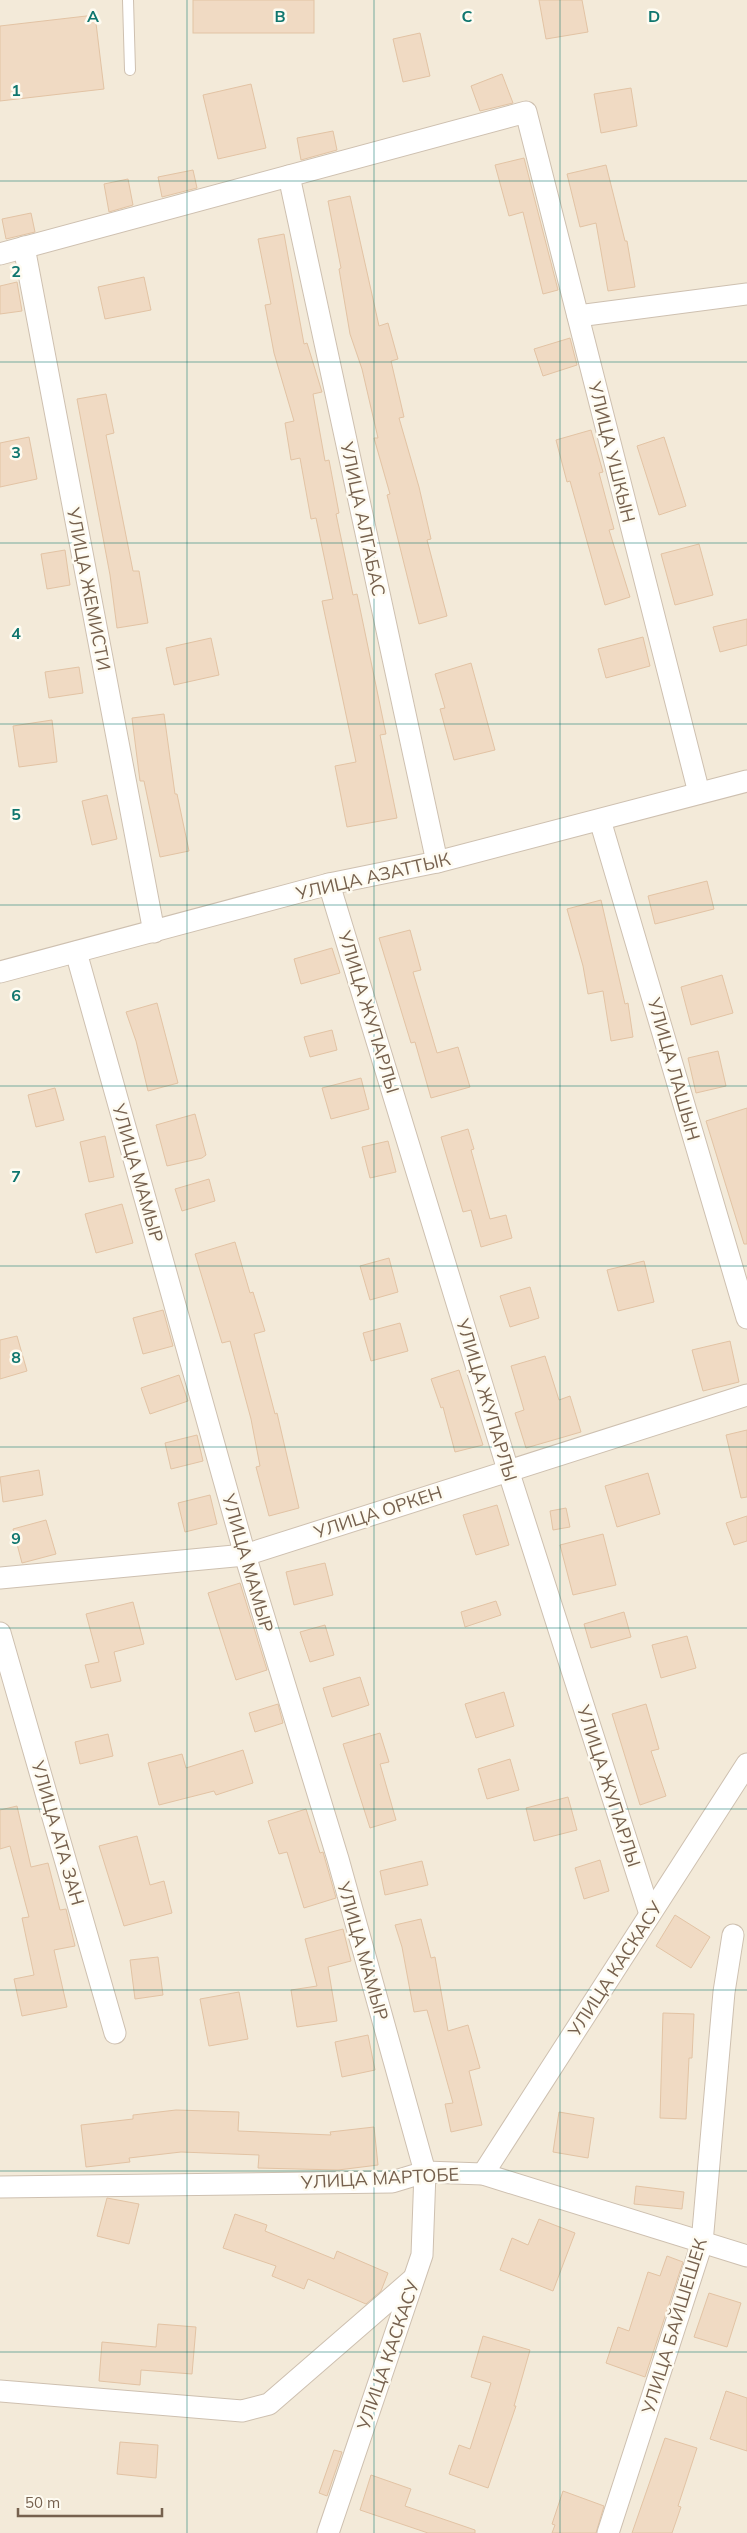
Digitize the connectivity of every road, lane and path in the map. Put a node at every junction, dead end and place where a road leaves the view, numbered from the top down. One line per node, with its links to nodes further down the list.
1 (128, 0): 2 (lane)
2 (130, 70)
3 (289, 176): 4 (street); 7 (street, УЛИЦА УШКЫН); 11 (street, УЛИЦА АЛГАБАС)
4 (24, 247): 5 (street); 13 (street, УЛИЦА ЖЕМИСТИ)
5 (0, 254)
6 (747, 294): 7 (street)
7 (578, 316): 9 (street, УЛИЦА УШКЫН)
8 (747, 781): 9 (street, УЛИЦА АЗАТТЫК)
9 (699, 793): 10 (street, УЛИЦА АЗАТТЫК)
10 (600, 820): 11 (street, УЛИЦА АЗАТТЫК); 16 (street, УЛИЦА ЛАШЫН)
11 (437, 862): 12 (street, УЛИЦА АЗАТТЫК)
12 (329, 884): 13 (street, УЛИЦА АЗАТТЫК); 18 (street, УЛИЦА ЖУПАРЛЫ)
13 (154, 932): 14 (street, УЛИЦА АЗАТТЫК)
14 (76, 952): 15 (street, УЛИЦА АЗАТТЫК); 19 (street, УЛИЦА МАМЫР)
15 (0, 972)
16 (747, 1318)
17 (747, 1396): 18 (street, УЛИЦА ОРКЕН)
18 (508, 1470): 19 (street, УЛИЦА ОРКЕН); 23 (street, УЛИЦА ЖУПАРЛЫ)
19 (244, 1555): 20 (street, УЛИЦА ОРКЕН); 26 (street, УЛИЦА МАМЫР)
20 (0, 1578)
21 (0, 1633): 25 (street, УЛИЦА АТА ЗАН)
22 (747, 1764): 23 (street, УЛИЦА КАСКАСУ)
23 (650, 1914): 27 (street, УЛИЦА КАСКАСУ)
24 (733, 1935): 29 (street, УЛИЦА БАЙШЕШЕК)
25 (115, 2033)
26 (425, 2172): 27 (street, УЛИЦА МАРТОБЕ); 28 (street, УЛИЦА МАРТОБЕ); 31 (street, УЛИЦА КАСКАСУ)
27 (482, 2174): 29 (street, УЛИЦА МАРТОБЕ)
28 (0, 2187)
29 (702, 2243): 30 (street, УЛИЦА МАРТОБЕ); 34 (street, УЛИЦА БАЙШЕШЕК)
30 (747, 2256)
31 (414, 2279): 32 (street); 33 (street, УЛИЦА КАСКАСУ)
32 (0, 2391)
33 (328, 2533)
34 (608, 2533)

